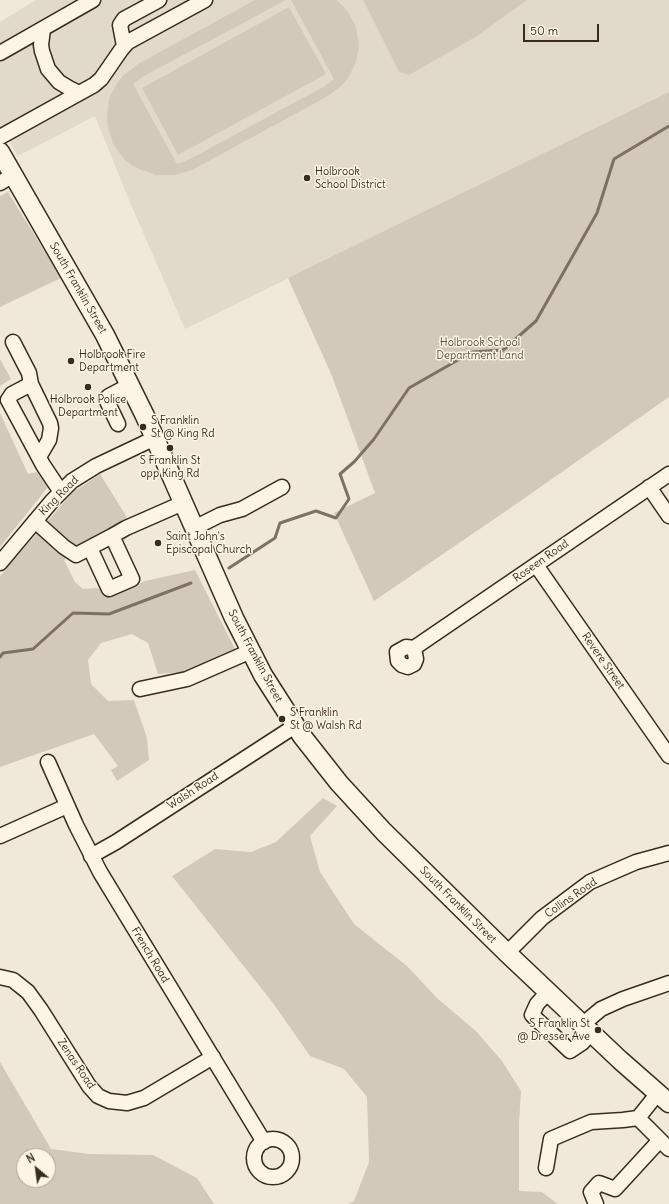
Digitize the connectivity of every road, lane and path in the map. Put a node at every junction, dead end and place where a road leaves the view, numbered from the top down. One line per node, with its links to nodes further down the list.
1 (93, 0): 4 (street)
2 (159, 0): 6 (street)
3 (205, 0): 6 (street)
4 (75, 5): 5 (street)
5 (43, 29): 7 (street); 8 (street)
6 (124, 46): 8 (street)
7 (0, 53)
8 (79, 93): 9 (street)
9 (0, 138)
10 (0, 152): 11 (main road, South Franklin Street)
11 (7, 179): 14 (main road, South Franklin Street)
12 (13, 342): 13 (street)
13 (31, 384): 17 (street); 17 (street)
14 (130, 385): 15 (street); 16 (main road, South Franklin Street)
15 (118, 424)
16 (155, 438): 21 (street, King Road); 22 (main road, South Franklin Street)
17 (39, 457): 21 (street)
18 (669, 474): 20 (street, Roseen Road)
19 (282, 487): 25 (street)
20 (649, 487): 23 (street); 29 (street, Roseen Road)
21 (61, 492): 24 (street, King Road)
22 (183, 502): 25 (main road, South Franklin Street); 26 (street)
23 (669, 516)
24 (35, 521): 27 (street); 28 (street, King Road)
25 (194, 528): 31 (main road, South Franklin Street)
26 (112, 536): 27 (street); 27 (street)
27 (90, 548)
28 (0, 563)
29 (536, 565): 30 (street, Roseen Road); 34 (street, Revere Street)
30 (414, 648)
31 (251, 651): 32 (street); 33 (main road, South Franklin Street)
32 (140, 689)
33 (295, 726): 39 (street, Walsh Road); 40 (main road, South Franklin Street)
34 (669, 756)
35 (48, 762): 36 (street, French Road)
36 (67, 806): 37 (street); 39 (street, French Road)
37 (0, 836)
38 (669, 853): 40 (street, Collins Road)
39 (91, 856): 45 (street, French Road)
40 (507, 953): 43 (main road, South Franklin Street)
41 (0, 977): 45 (street, Zenas Road)
42 (669, 983): 44 (street)
43 (548, 992): 44 (main road, South Franklin Street); 44 (street)
44 (587, 1029): 46 (main road, South Franklin Street)
45 (213, 1057): 48 (street, French Road)
46 (663, 1098): 47 (street)
47 (638, 1118): 49 (street); 50 (street)
48 (264, 1142)
49 (664, 1144): 51 (street)
50 (546, 1168)
51 (596, 1204)

